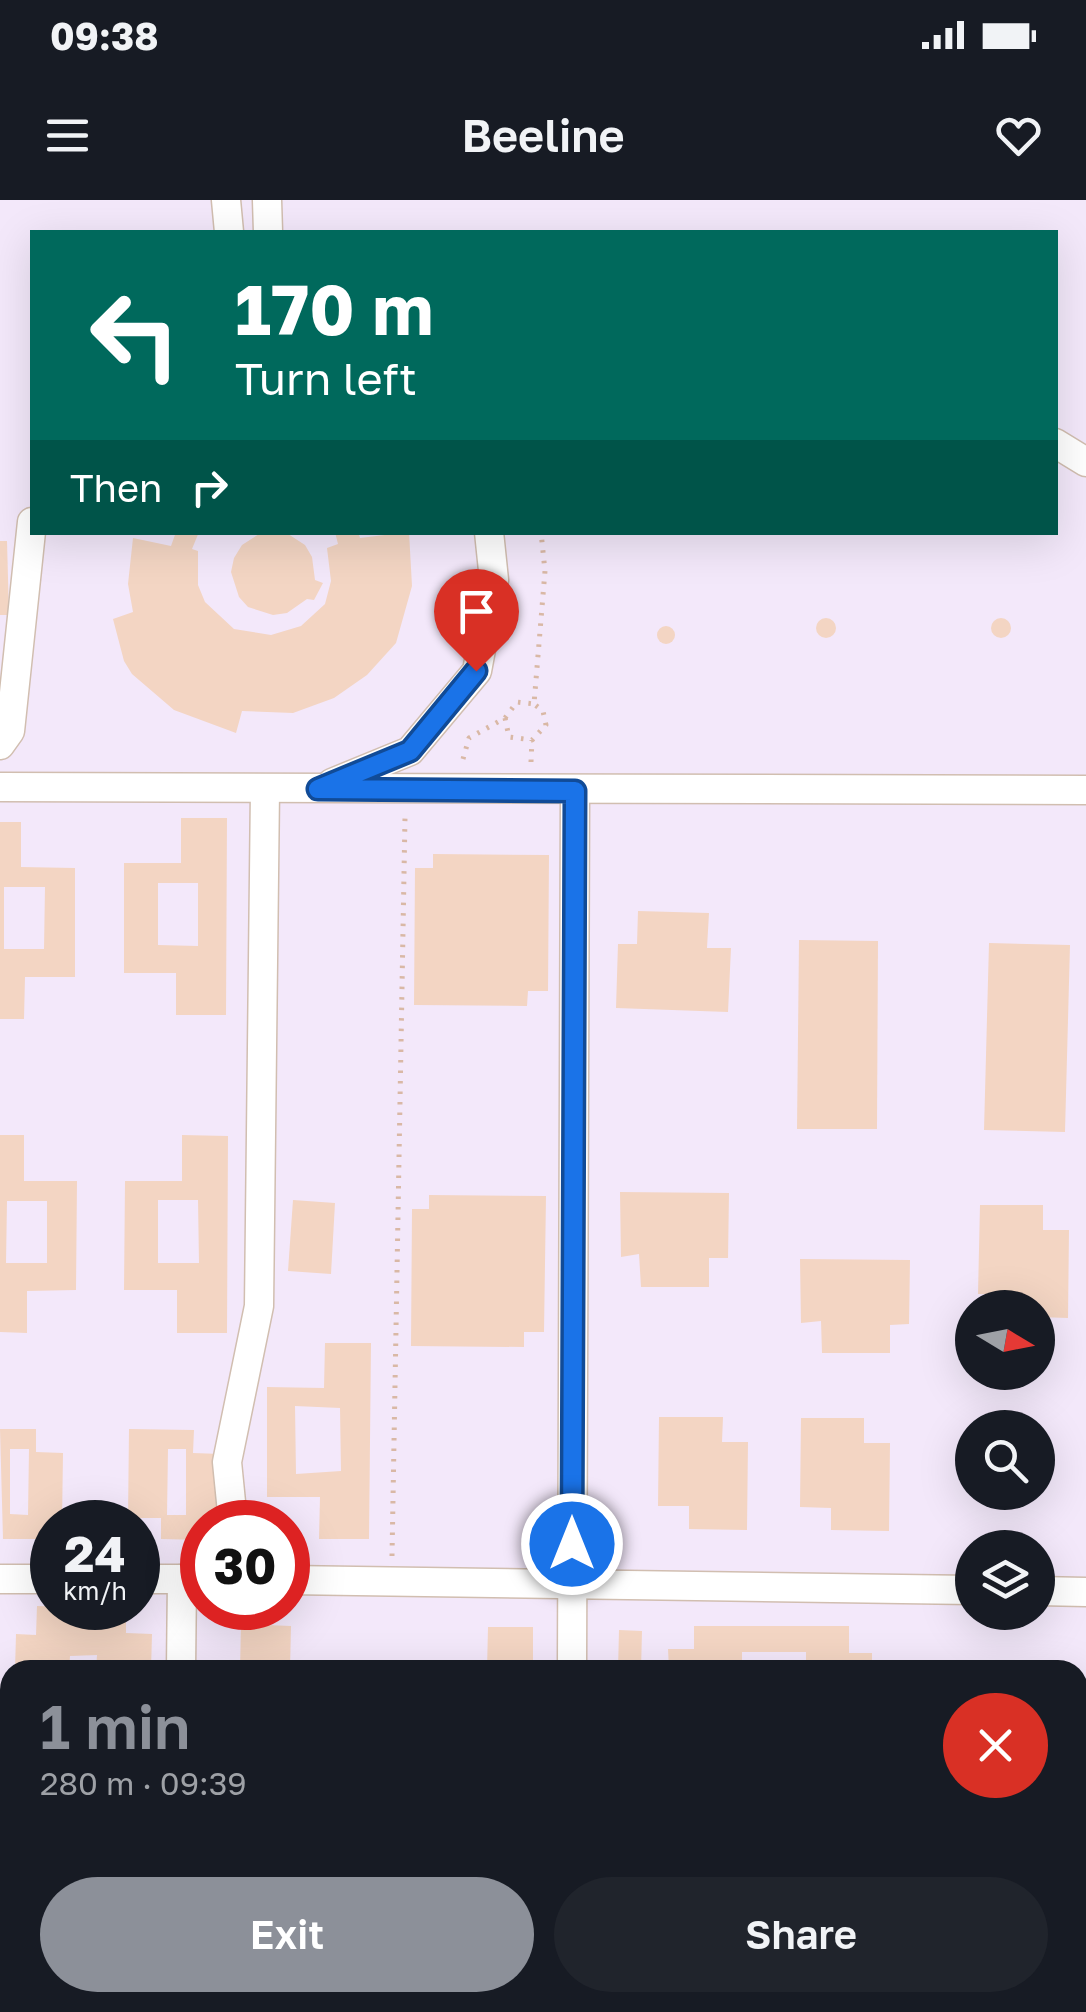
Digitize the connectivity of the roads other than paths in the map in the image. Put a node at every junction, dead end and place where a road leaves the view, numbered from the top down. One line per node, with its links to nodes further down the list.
1 (226, 200): 3 (street)
2 (267, 200): 4 (street)
3 (229, 230)
4 (268, 230)
5 (1058, 446): 6 (street)
6 (1086, 462)
7 (31, 535): 9 (street)
8 (489, 535): 12 (street)
9 (0, 745)
10 (0, 787): 11 (street)
11 (265, 789): 12 (street); 15 (street)
12 (318, 789): 14 (street)
13 (1086, 790): 14 (street)
14 (575, 791): 19 (street)
15 (231, 1500)
16 (0, 1579): 17 (street)
17 (30, 1579)
18 (310, 1580): 19 (street)
19 (572, 1584): 20 (street); 25 (street)
20 (955, 1590)
21 (1055, 1591): 22 (street)
22 (1086, 1592)
23 (186, 1630): 24 (street)
24 (183, 1660)
25 (572, 1660)

